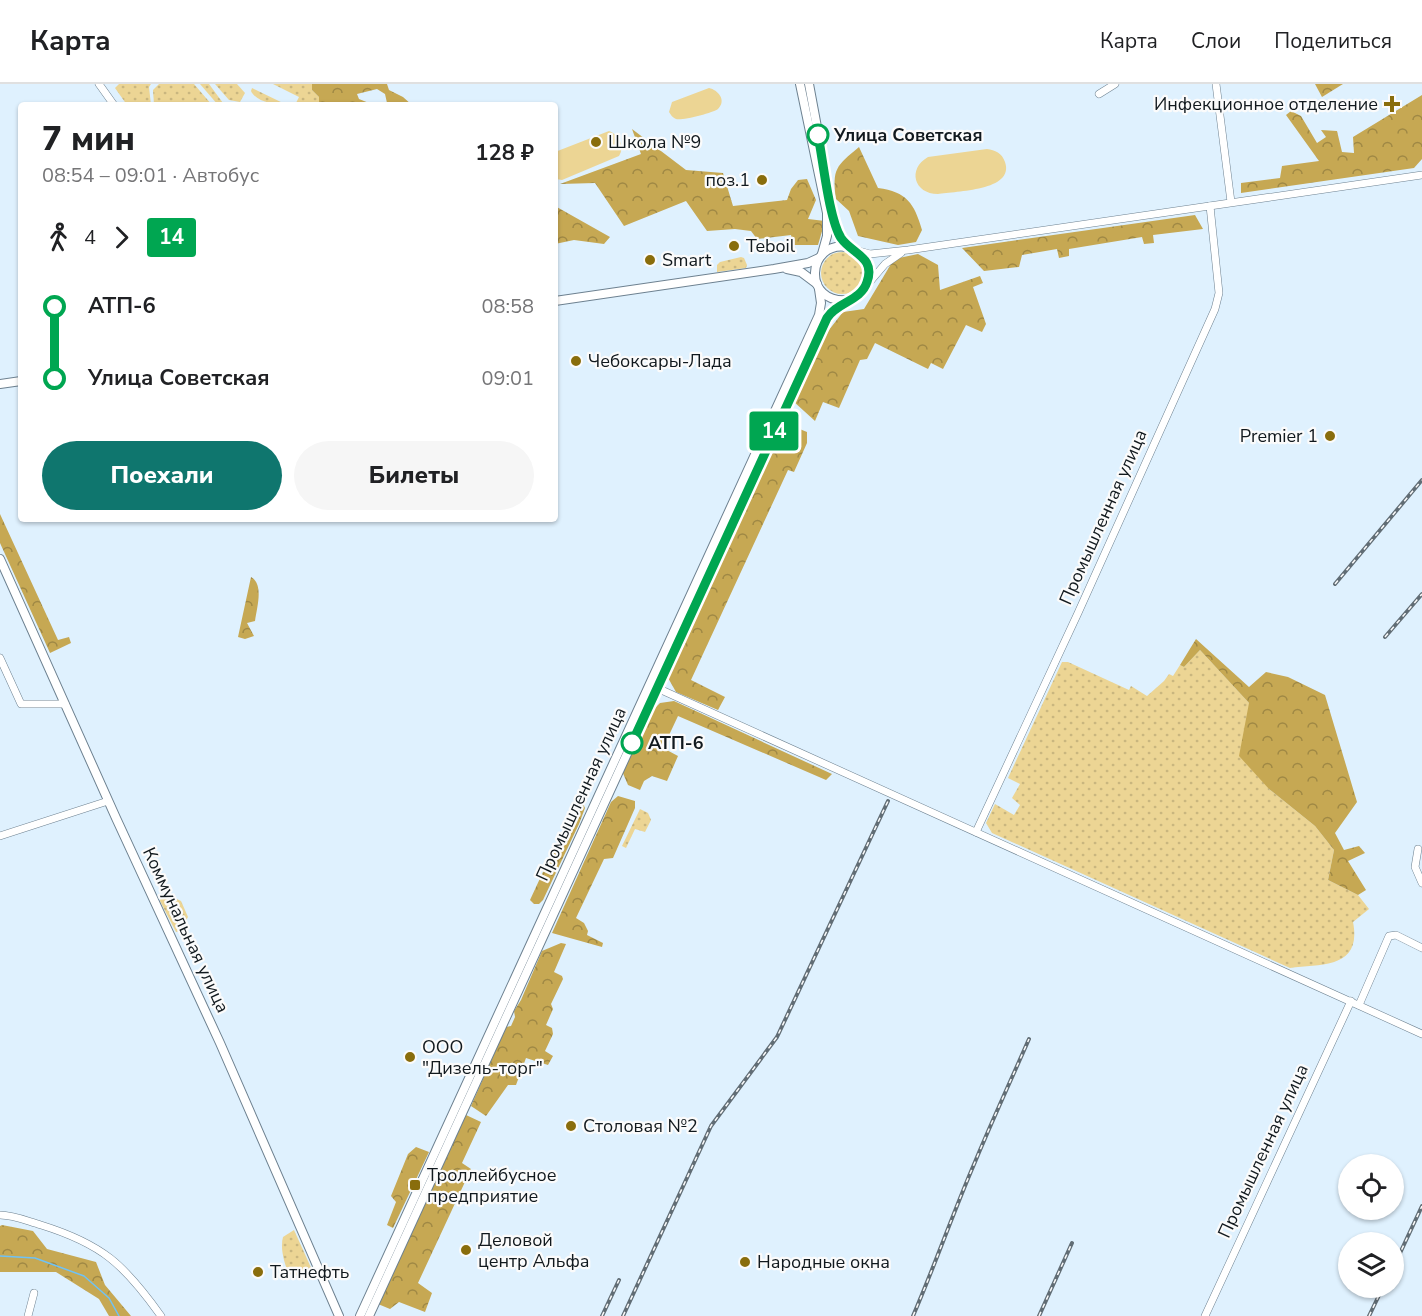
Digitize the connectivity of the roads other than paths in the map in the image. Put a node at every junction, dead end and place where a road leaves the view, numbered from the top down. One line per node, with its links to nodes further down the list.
1 (99, 84): 7 (street)
2 (800, 84): 9 (main road)
3 (809, 84): 9 (main road)
4 (1115, 84): 6 (street)
5 (1216, 84): 11 (street)
6 (1099, 94)
7 (112, 102)
8 (1422, 175): 11 (street)
9 (824, 180): 10 (main road)
10 (827, 200): 13 (main road); 15 (main road)
11 (1231, 202): 12 (street)
12 (1210, 206): 14 (street); 32 (street, Промышленная улица)
13 (854, 249): 14 (street); 15 (main road); 18 (main road)
14 (908, 250): 18 (street)
15 (820, 256): 16 (main road); 17 (main road)
16 (774, 269): 17 (main road); 20 (main road)
17 (818, 287): 19 (main road); 23 (main road, Промышленная улица)
18 (865, 288): 19 (main road)
19 (849, 300): 23 (main road, Промышленная улица)
20 (558, 301)
21 (18, 381): 22 (main road)
22 (0, 384)
23 (777, 415): 26 (main road, Промышленная улица)
24 (0, 559): 29 (main road, Коммунальная улица)
25 (0, 658): 29 (street)
26 (653, 686): 27 (street); 28 (main road, Промышленная улица); 30 (main road, Промышленная улица)
27 (669, 693): 28 (street); 32 (street)
28 (650, 702): 30 (main road, Промышленная улица)
29 (65, 704): 31 (main road, Коммунальная улица)
30 (608, 784): 42 (main road, Промышленная улица)
31 (108, 801): 33 (street); 45 (main road, Коммунальная улица)
32 (976, 832): 37 (street)
33 (0, 836)
34 (1418, 849): 35 (street)
35 (1422, 883)
36 (1422, 948): 38 (street)
37 (1351, 1001): 38 (street); 46 (street, Промышленная улица)
38 (1359, 1005): 39 (street)
39 (1422, 1034)
40 (0, 1215): 44 (street)
41 (33, 1293): 43 (street)
42 (362, 1314)
43 (28, 1316)
44 (161, 1316)
45 (339, 1316)
46 (1205, 1316)

